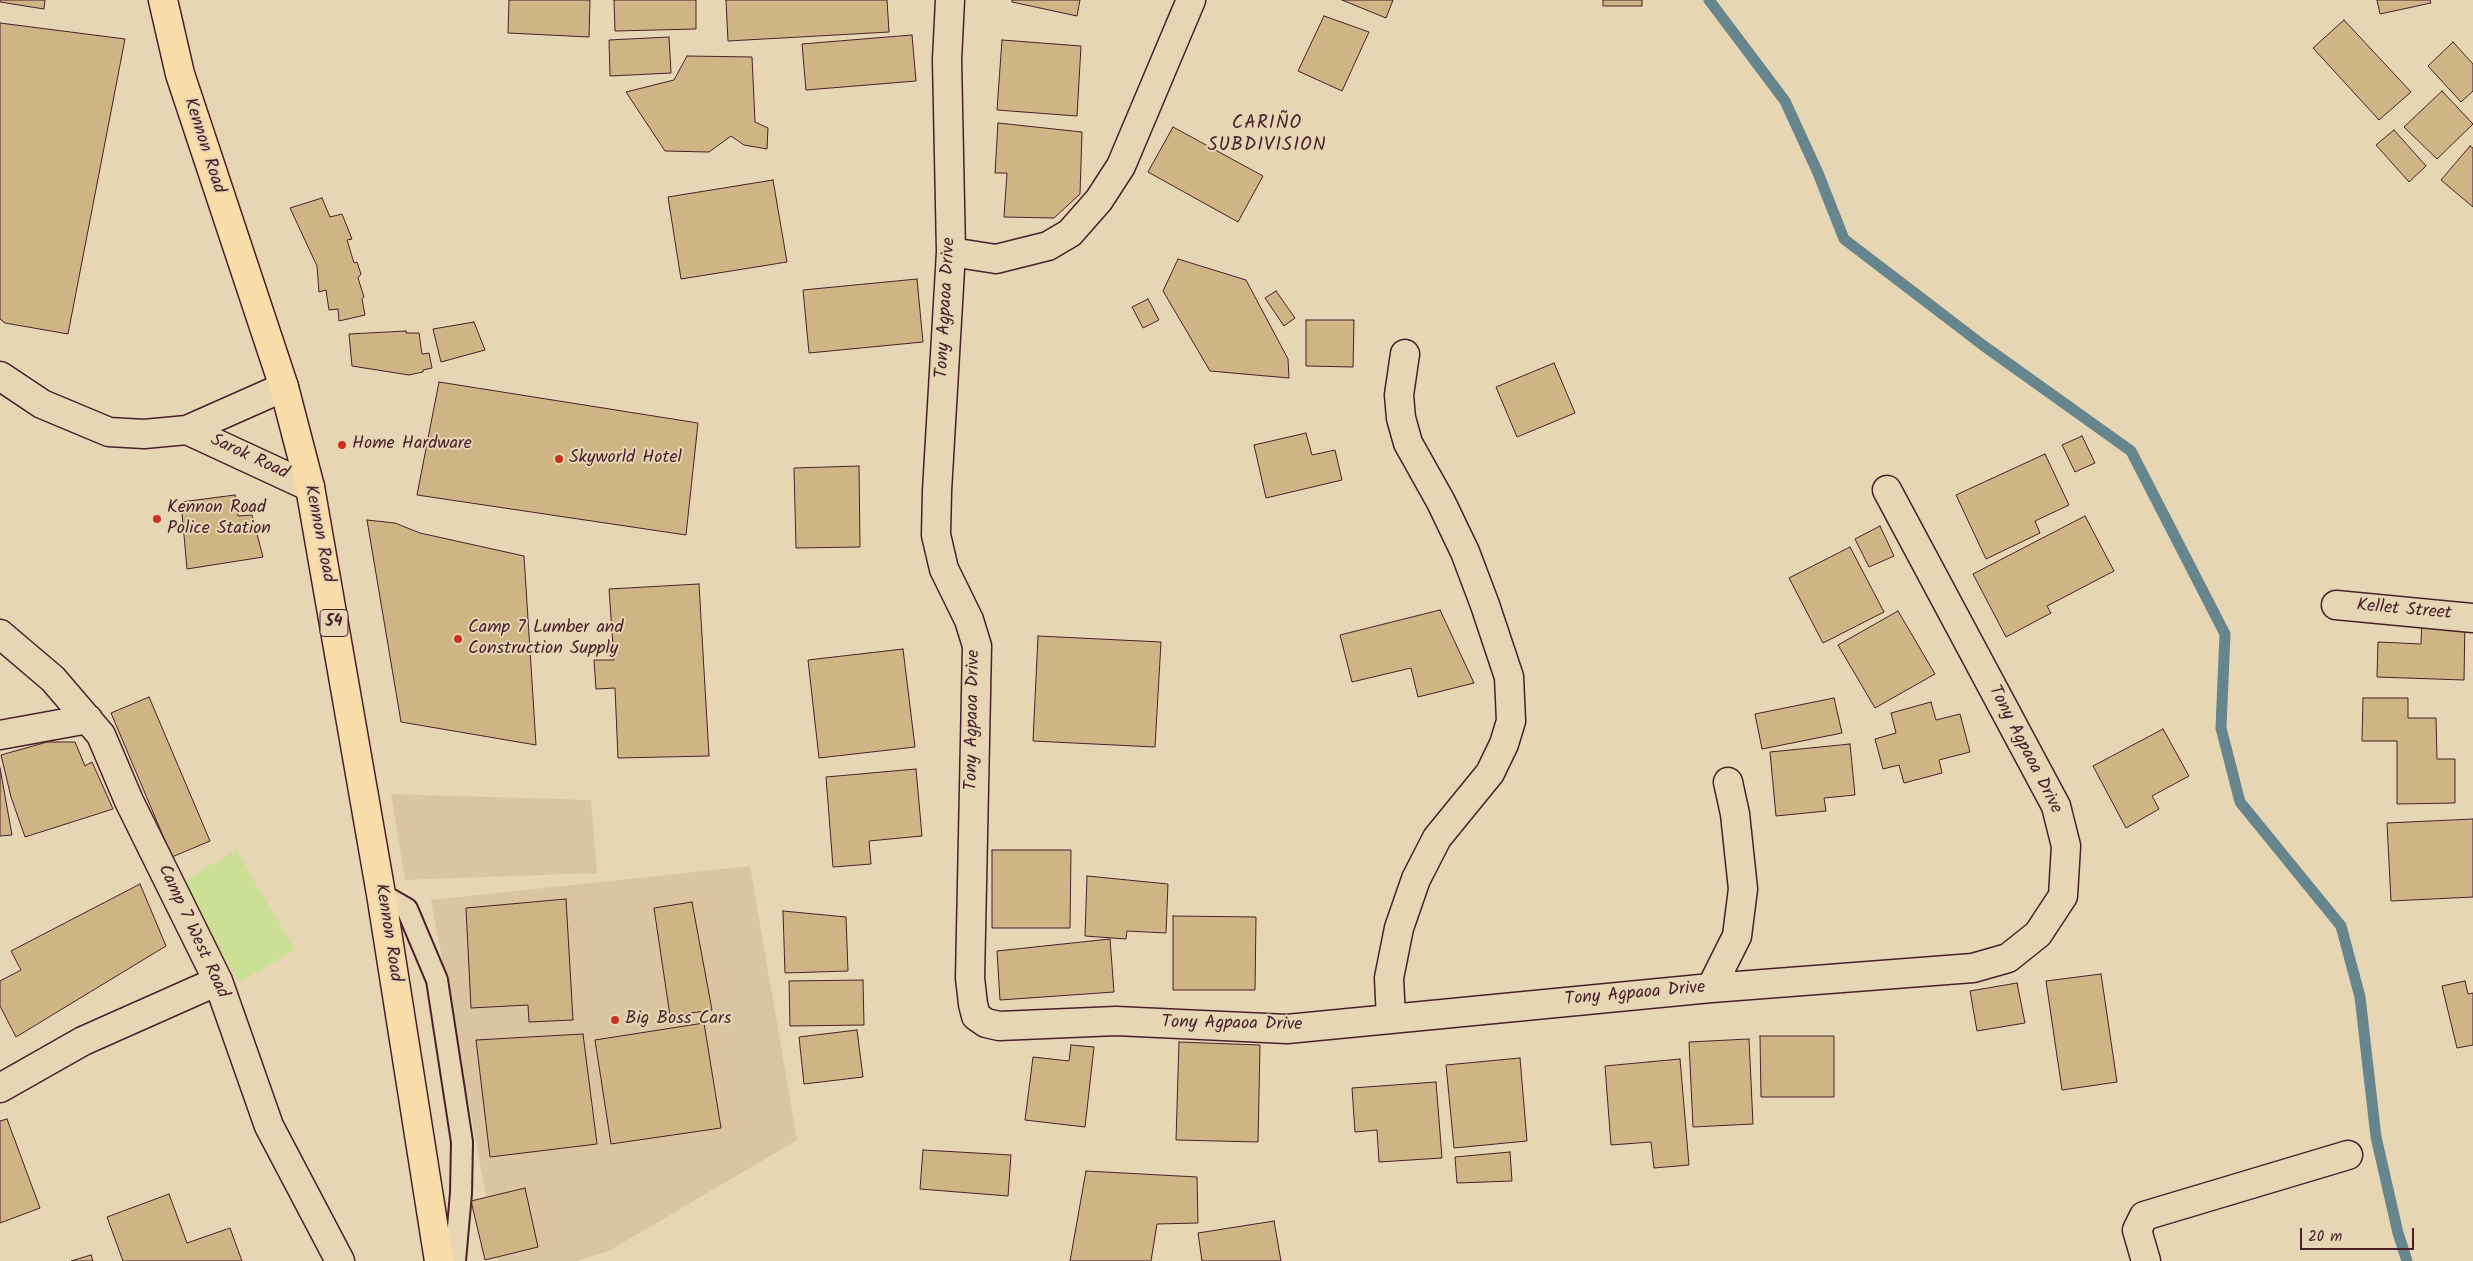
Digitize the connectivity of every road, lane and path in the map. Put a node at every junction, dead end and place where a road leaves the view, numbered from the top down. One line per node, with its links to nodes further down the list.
1 (163, 0): 7 (highway, Kennon Road / 54)
2 (950, 0): 4 (street, Tony Agpaoa Drive)
3 (1191, 0): 4 (street)
4 (951, 252): 20 (street, Tony Agpaoa Drive)
5 (1405, 354): 20 (street)
6 (0, 376): 8 (street, Sarok Road)
7 (284, 387): 8 (street, Sarok Road); 9 (highway, Kennon Road / 54)
8 (187, 430): 9 (street, Sarok Road)
9 (310, 486): 17 (highway, Kennon Road / 54)
10 (1887, 490): 19 (street, Tony Agpaoa Drive)
11 (2336, 605): 12 (street, Kellet Street)
12 (2473, 618)
13 (0, 634): 14 (street, Camp 7 West Road)
14 (88, 719): 15 (street); 18 (street, Camp 7 West Road)
15 (0, 735)
16 (1728, 782): 19 (street)
17 (381, 894): 24 (highway, Kennon Road / 54); 25 (lane)
18 (218, 981): 21 (street); 23 (street, Camp 7 West Road)
19 (1711, 988): 20 (street, Tony Agpaoa Drive)
20 (1391, 1018)
21 (0, 1088)
22 (2348, 1155): 26 (street)
23 (340, 1261)
24 (439, 1261)
25 (455, 1261)
26 (2146, 1261)

